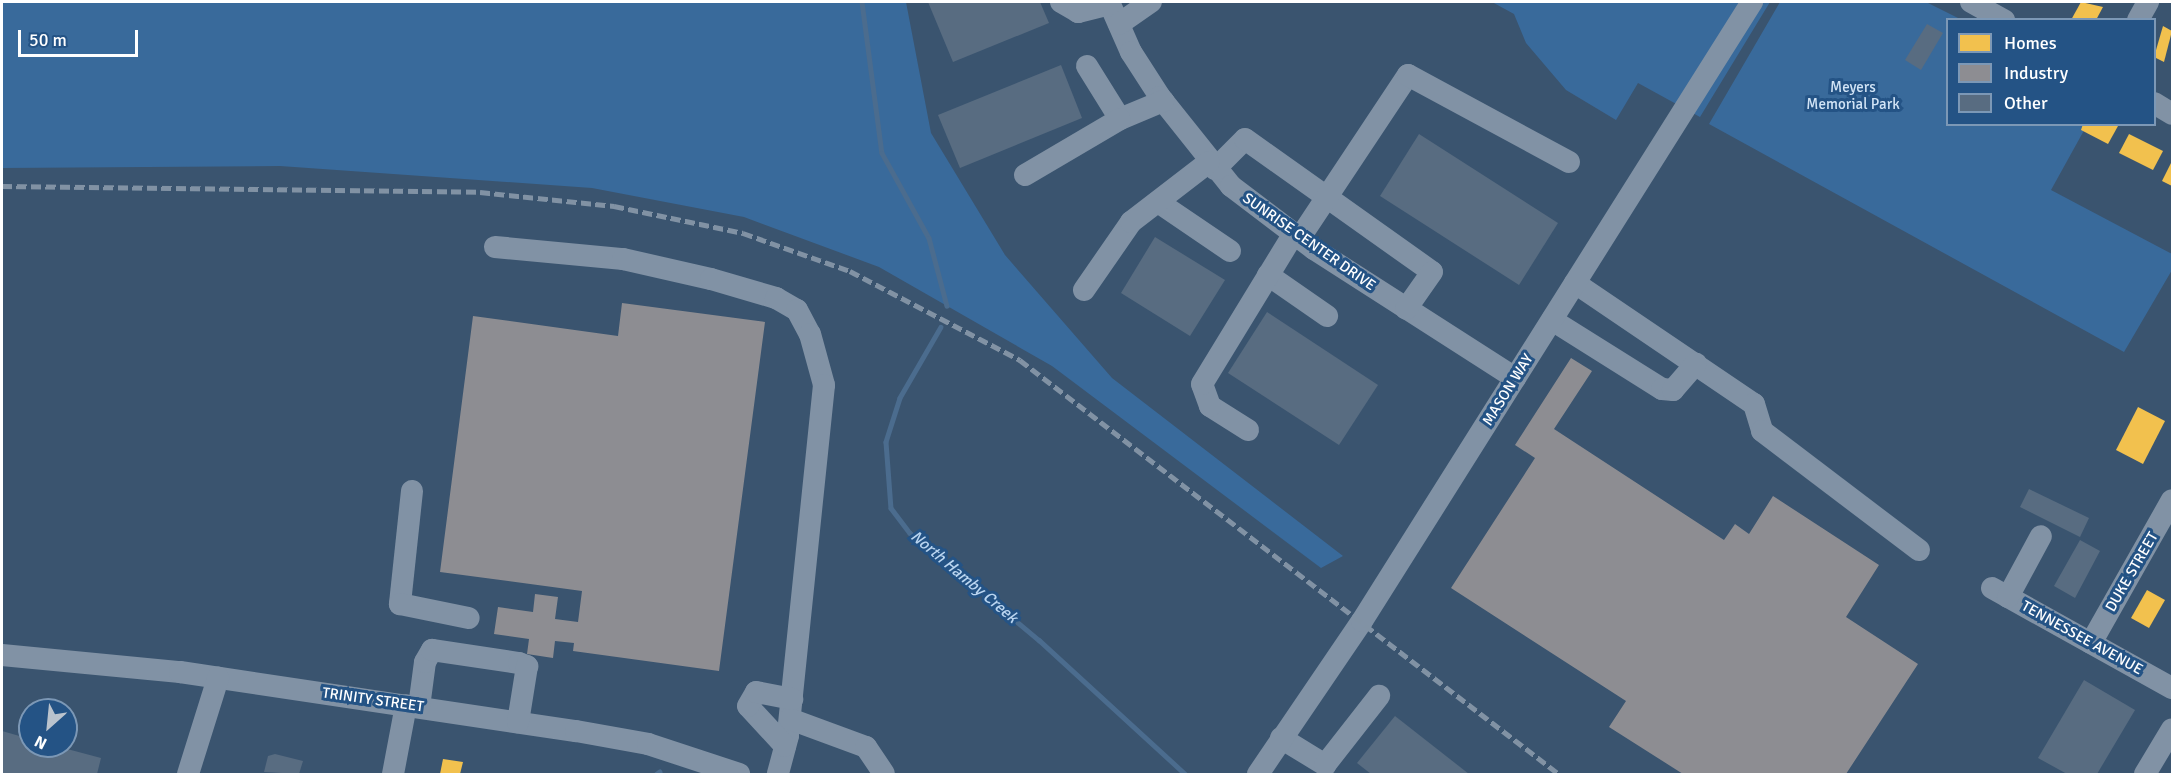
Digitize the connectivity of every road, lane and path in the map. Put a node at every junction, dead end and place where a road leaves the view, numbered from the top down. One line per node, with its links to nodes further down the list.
1 (1061, 2): 6 (street)
2 (1151, 2): 6 (street)
3 (1752, 2): 23 (street, MASON WAY)
4 (1971, 2): 7 (street)
5 (2148, 2): 8 (street)
6 (1112, 10): 10 (street, SUNRISE CENTER DRIVE)
7 (2000, 18)
8 (2139, 18)
9 (1087, 66): 13 (street)
10 (1163, 101): 13 (street); 15 (street, SUNRISE CENTER DRIVE)
11 (2156, 104): 12 (street)
12 (2172, 114)
13 (1120, 119): 16 (street)
14 (1569, 162): 17 (street)
15 (1212, 166): 17 (street); 18 (street); 19 (street, SUNRISE CENTER DRIVE)
16 (1025, 175)
17 (1326, 199): 19 (street); 25 (street)
18 (1158, 202): 21 (street); 24 (street)
19 (1296, 237): 22 (street); 25 (street, SUNRISE CENTER DRIVE)
20 (495, 247): 44 (street)
21 (1230, 250)
22 (1268, 275): 26 (street); 30 (street)
23 (1575, 283): 27 (street, MASON WAY); 28 (street)
24 (1084, 290)
25 (1406, 309): 29 (street, SUNRISE CENTER DRIVE)
26 (1327, 316)
27 (1552, 320): 28 (street); 29 (street, MASON WAY)
28 (1696, 364): 34 (street)
29 (1515, 378): 47 (street, MASON WAY)
30 (1248, 430)
31 (412, 491): 35 (street)
32 (2172, 500): 37 (street, DUKE STREET)
33 (2041, 536): 37 (street, TENNESSEE AVENUE)
34 (1919, 550)
35 (429, 614): 36 (street); 38 (street)
36 (469, 618)
37 (2091, 643): 41 (street, TENNESSEE AVENUE)
38 (429, 651): 43 (street); 45 (street)
39 (2, 655): 40 (street, TRINITY STREET)
40 (218, 678): 43 (street, TRINITY STREET); 50 (street)
41 (2172, 688)
42 (1379, 696): 47 (street)
43 (413, 706): 45 (street, TRINITY STREET); 51 (street)
44 (791, 709): 48 (street); 48 (street); 54 (street)
45 (518, 722): 49 (street, TRINITY STREET)
46 (2172, 729): 56 (street)
47 (1281, 738): 55 (street, MASON WAY)
48 (786, 746): 53 (street)
49 (715, 770): 52 (street, TRINITY STREET)
50 (188, 774)
51 (393, 774)
52 (739, 774)
53 (778, 774)
54 (884, 774)
55 (1258, 774)
56 (2145, 774)

